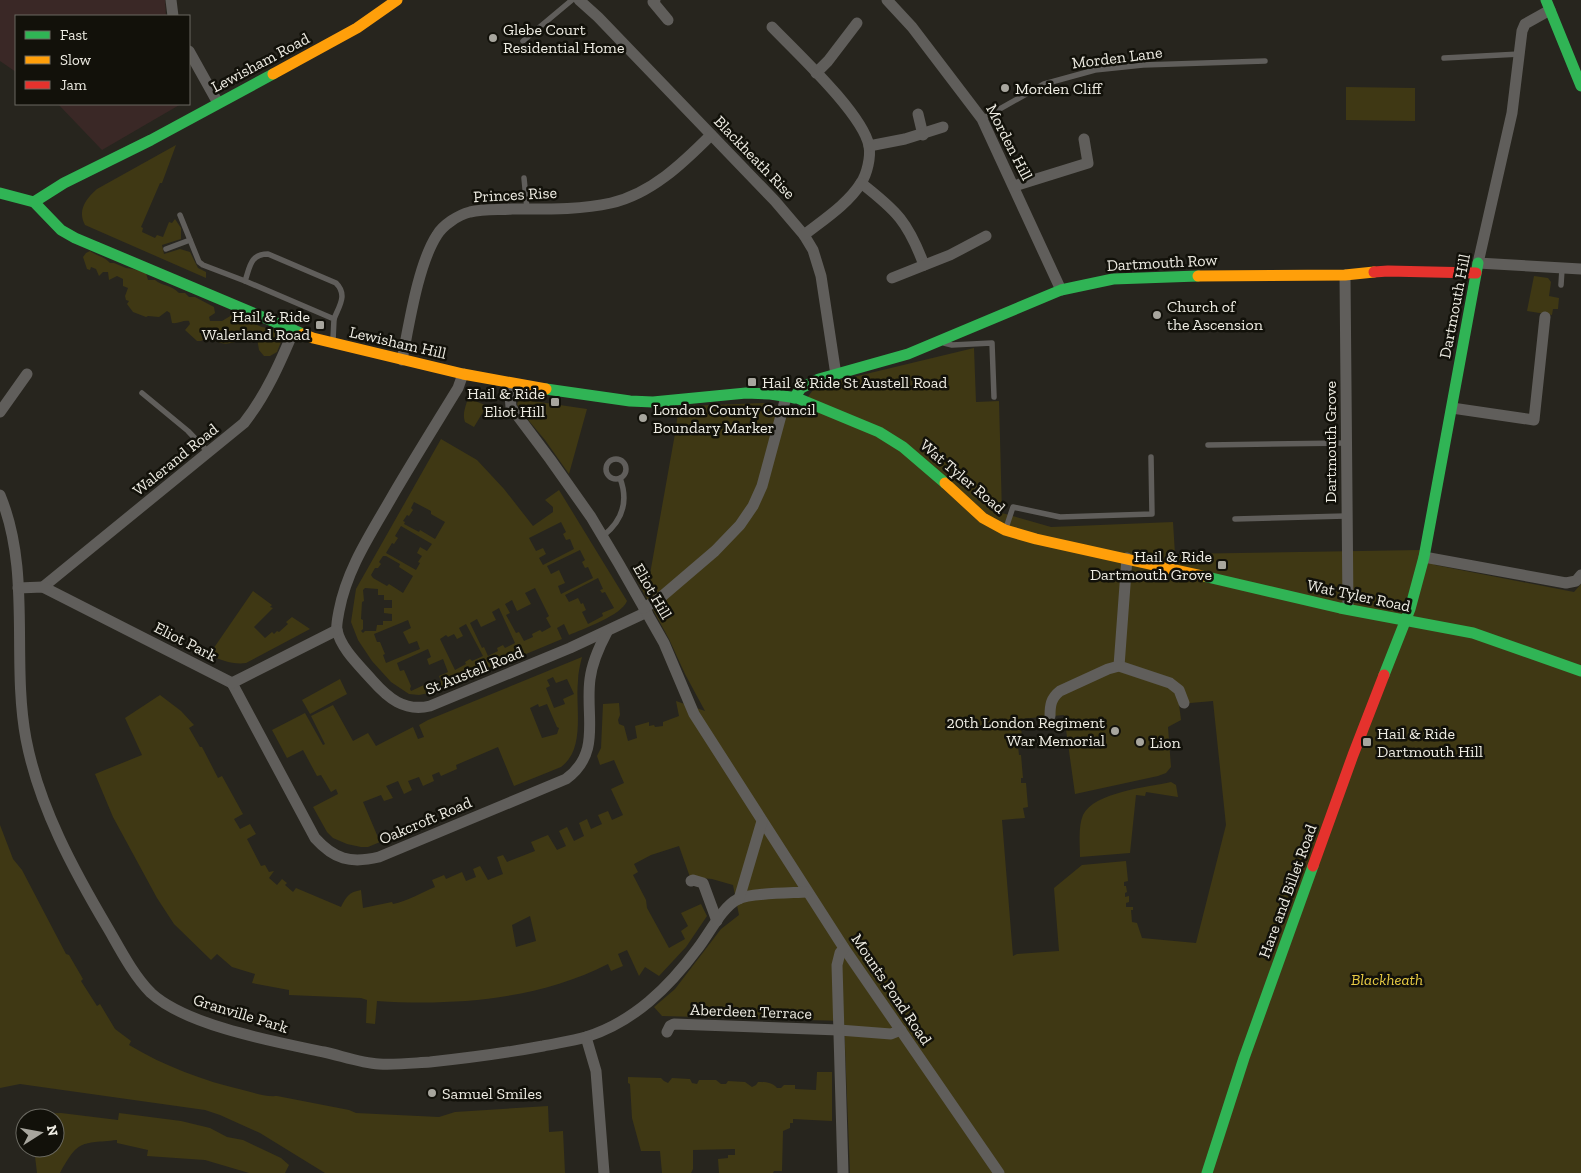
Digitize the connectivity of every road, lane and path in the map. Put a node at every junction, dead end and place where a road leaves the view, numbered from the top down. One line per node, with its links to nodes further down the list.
1 (171, 0): 8 (street)
2 (397, 0): 19 (main road, Lewisham Road)
3 (572, 0): 12 (lane)
4 (579, 0): 24 (street, Blackheath Rise)
5 (655, 0): 9 (street)
6 (887, 0): 21 (street, Morden Hill)
7 (1547, 3): 14 (street, Dartmouth Hill); 18 (main road)
8 (173, 15)
9 (668, 20)
10 (857, 23): 17 (street)
11 (772, 27): 17 (street)
12 (523, 41)
13 (190, 53): 19 (street)
14 (1520, 54): 15 (lane); 39 (street, Dartmouth Hill)
15 (1444, 58)
16 (1265, 61): 21 (lane, Morden Lane)
17 (816, 73): 26 (street)
18 (1581, 86)
19 (218, 102): 31 (main road, Lewisham Road)
20 (918, 114): 23 (street)
21 (982, 118): 29 (street, Morden Hill)
22 (943, 127): 23 (street)
23 (923, 134): 26 (street)
24 (711, 135): 32 (street, Princes Rise); 34 (street, Blackheath Rise)
25 (1084, 139): 29 (street)
26 (869, 146): 28 (street)
27 (524, 178): 32 (lane)
28 (861, 183): 34 (street); 38 (street)
29 (1014, 186): 46 (street, Morden Hill)
30 (0, 193): 31 (main road)
31 (34, 202): 49 (main road, Lewisham Hill)
32 (527, 209): 52 (street, Princes Rise)
33 (180, 215): 36 (lane)
34 (804, 235): 55 (street, Blackheath Rise)
35 (986, 236): 38 (street)
36 (190, 240): 37 (lane); 44 (lane)
37 (166, 249)
38 (924, 265): 43 (street)
39 (1477, 268): 40 (street, Dartmouth Row); 42 (main road, Dartmouth Row); 60 (main road, Dartmouth Hill)
40 (1562, 269): 41 (street, Dartmouth Row); 45 (lane)
41 (1581, 269)
42 (1345, 275): 46 (main road, Dartmouth Row); 62 (street, Dartmouth Grove)
43 (892, 278)
44 (245, 281): 48 (lane); 48 (lane)
45 (1561, 286)
46 (1061, 290): 50 (main road, Dartmouth Row)
47 (1545, 317): 60 (street)
48 (334, 320): 51 (lane)
49 (294, 330): 51 (main road, Lewisham Hill); 64 (street, Walerand Road)
50 (940, 342): 55 (main road, Dartmouth Row); 59 (lane)
51 (332, 343): 52 (main road, Lewisham Hill)
52 (402, 360): 54 (main road, Lewisham Hill)
53 (27, 374): 61 (street)
54 (463, 374): 56 (main road, Lewisham Hill); 80 (street)
55 (836, 375): 58 (main road)
56 (508, 383): 58 (main road, Lewisham Hill); 71 (street, Eliot Hill)
57 (142, 393): 64 (lane)
58 (790, 397): 70 (main road, Wat Tyler Road); 78 (street, St Austell Road)
59 (994, 397)
60 (1452, 408): 72 (main road, Dartmouth Hill)
61 (0, 412)
62 (1347, 443): 63 (lane); 68 (street, Dartmouth Grove)
63 (1208, 445)
64 (209, 453): 75 (street, Walerand Road)
65 (1151, 457): 70 (lane)
66 (620, 478): 71 (lane)
67 (0, 495): 76 (street, Granville Park)
68 (1346, 516): 69 (lane); 77 (street, Dartmouth Grove)
69 (1235, 519)
70 (1005, 530): 73 (main road, Wat Tyler Road)
71 (603, 536): 78 (street, Eliot Hill)
72 (1424, 557): 74 (street); 79 (main road, Dartmouth Hill)
73 (1127, 558): 77 (main road, Wat Tyler Road); 82 (street)
74 (1581, 575)
75 (43, 586): 76 (street); 84 (street, Eliot Park)
76 (18, 588): 96 (street, Granville Park)
77 (1348, 609): 79 (main road, Wat Tyler Road)
78 (646, 610): 81 (street, St Austell Road); 87 (street, Eliot Hill)
79 (1406, 622): 83 (main road, Wat Tyler Road); 100 (main road, Hare and Billet Road)
80 (337, 631): 81 (street, St Austell Road); 84 (street)
81 (607, 632): 84 (street, Oakcroft Road)
82 (1119, 666): 85 (street); 86 (street)
83 (1581, 671)
84 (232, 683)
85 (1184, 703)
86 (1050, 716)
87 (762, 821): 89 (street, Mounts Pond Road); 90 (street, Granville Park)
88 (690, 881): 91 (street)
89 (807, 892): 90 (street); 92 (street, Mounts Pond Road)
90 (739, 898): 91 (street, Granville Park)
91 (717, 921): 96 (street, Granville Park)
92 (844, 948): 93 (street); 94 (street, Mounts Pond Road)
93 (839, 1030): 94 (street, Aberdeen Terrace); 95 (street, Aberdeen Terrace); 98 (street)
94 (901, 1030): 99 (street, Mounts Pond Road)
95 (667, 1032)
96 (586, 1037): 97 (street)
97 (604, 1173)
98 (842, 1173)
99 (999, 1173)
100 (1206, 1173)

